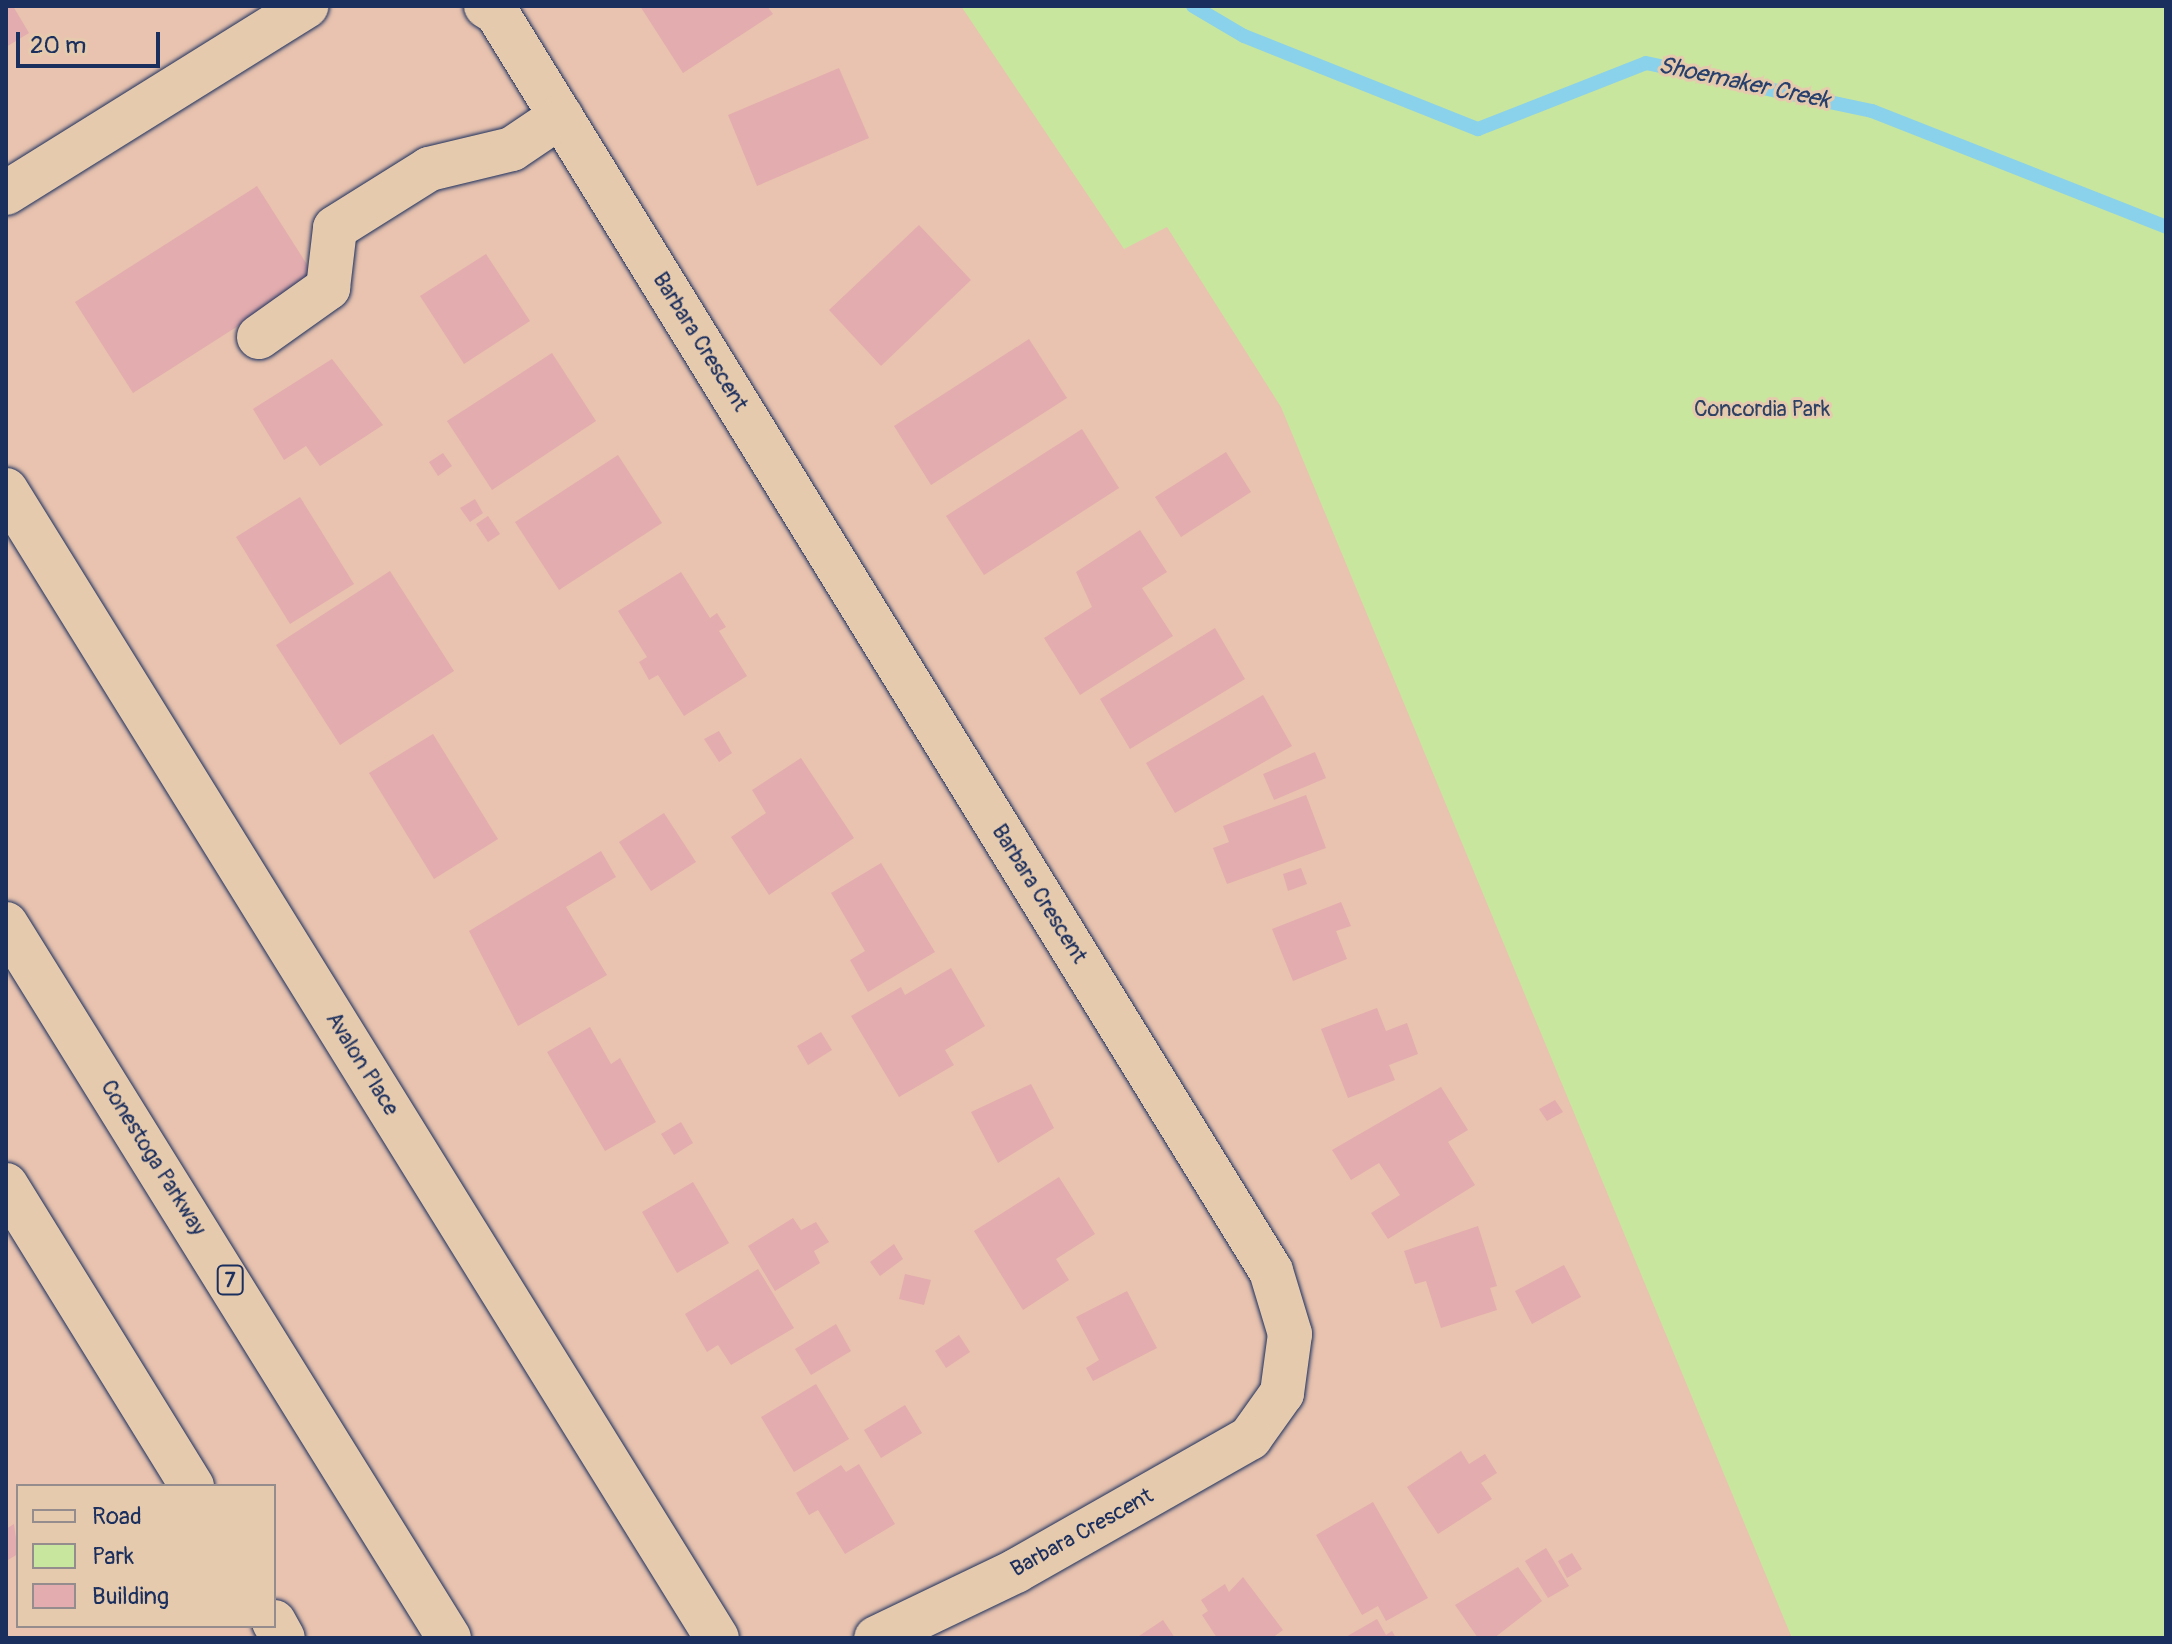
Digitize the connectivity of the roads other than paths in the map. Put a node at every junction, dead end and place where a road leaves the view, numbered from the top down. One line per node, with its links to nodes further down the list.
1 (306, 6): 4 (main road)
2 (486, 6): 3 (main road, Barbara Crescent)
3 (561, 116): 5 (main road); 12 (main road, Barbara Crescent)
4 (6, 193)
5 (259, 337)
6 (6, 490): 11 (main road, Avalon Place)
7 (6, 924): 10 (main road, Conestoga Parkway / 7)
8 (6, 1185): 9 (main road)
9 (191, 1484)
10 (449, 1638)
11 (717, 1638)
12 (876, 1638)

